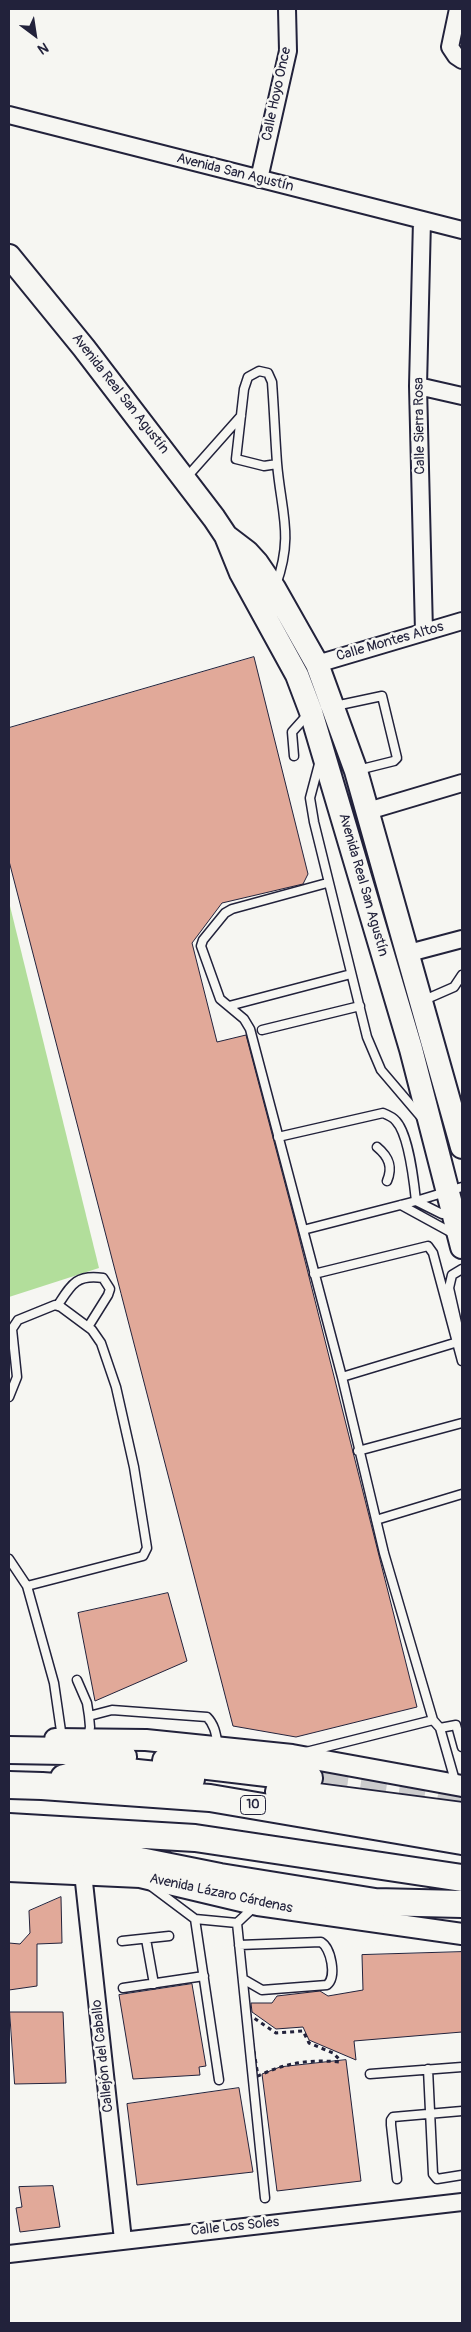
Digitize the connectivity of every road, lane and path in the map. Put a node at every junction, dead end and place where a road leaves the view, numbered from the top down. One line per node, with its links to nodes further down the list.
1 (287, 9): 5 (street, Calle Hoyo Once)
2 (458, 9): 3 (street)
3 (462, 60)
4 (9, 115): 5 (street, Avenida San Agustín)
5 (259, 179): 6 (street, Avenida San Agustín)
6 (422, 220): 7 (street, Avenida San Agustín); 9 (street, Calle Sierra Rosa)
7 (462, 230)
8 (10, 258): 13 (main road, Avenida Real San Agustín)
9 (418, 386): 10 (street); 16 (street, Calle Sierra Rosa)
10 (462, 396)
11 (241, 416): 12 (lane); 12 (lane); 13 (lane)
12 (277, 464): 14 (lane)
13 (185, 479): 14 (main road, Avenida Real San Agustín)
14 (268, 600): 17 (main road, Avenida Real San Agustín); 19 (main road, Avenida Real San Agustín)
15 (462, 621): 16 (street, Calle Montes Altos)
16 (424, 632): 17 (street, Calle Montes Altos)
17 (317, 664): 18 (main road, Avenida Real San Agustín)
18 (333, 706): 22 (main road, Avenida Real San Agustín); 22 (lane)
19 (311, 712): 20 (main road, Avenida Real San Agustín); 21 (lane)
20 (323, 750): 25 (lane); 35 (main road, Avenida Real San Agustín)
21 (294, 756)
22 (356, 771): 24 (main road, Avenida Real San Agustín)
23 (462, 783): 24 (street)
24 (368, 811): 27 (main road, Avenida Real San Agustín)
25 (327, 883): 28 (lane); 31 (lane)
26 (462, 939): 27 (street)
27 (409, 953): 30 (main road, Avenida Real San Agustín)
28 (351, 974): 31 (lane); 32 (lane)
29 (462, 975): 30 (lane)
30 (422, 1001): 34 (main road, Avenida Real San Agustín)
31 (229, 1006): 36 (lane)
32 (360, 1006): 33 (lane); 35 (lane)
33 (262, 1030)
34 (457, 1103): 38 (main road, Avenida Real San Agustín)
35 (434, 1132): 40 (main road, Avenida Real San Agustín)
36 (278, 1137): 41 (lane); 43 (lane)
37 (377, 1147): 39 (lane)
38 (462, 1147)
39 (386, 1181)
40 (457, 1200): 41 (lane); 41 (lane); 44 (main road, Avenida Real San Agustín)
41 (416, 1201): 42 (lane)
42 (401, 1205): 43 (lane); 44 (lane)
43 (303, 1230): 46 (lane)
44 (461, 1240)
45 (462, 1269): 49 (lane)
46 (314, 1274): 49 (lane); 51 (lane)
47 (58, 1306): 48 (lane); 48 (lane); 52 (lane)
48 (88, 1327): 58 (lane)
49 (456, 1343): 50 (lane); 51 (lane)
50 (462, 1361)
51 (342, 1378): 54 (lane)
52 (9, 1397)
53 (462, 1423): 54 (lane)
54 (358, 1451): 56 (lane)
55 (462, 1494): 56 (lane)
56 (376, 1520): 61 (lane)
57 (9, 1559): 58 (lane)
58 (27, 1586): 64 (lane)
59 (77, 1680): 60 (lane)
60 (89, 1716): 65 (lane); 67 (lane)
61 (433, 1720): 62 (lane); 69 (lane)
62 (440, 1728): 66 (lane); 72 (lane)
63 (9, 1740): 64 (street)
64 (62, 1740): 65 (street)
65 (88, 1740): 67 (street)
66 (462, 1747)
67 (218, 1748): 69 (street)
68 (9, 1750): 70 (highway)
69 (292, 1755): 72 (street)
70 (322, 1779)
71 (9, 1785): 73 (highway, 10)
72 (459, 1785)
73 (42, 1786): 74 (highway); 76 (highway, 10)
74 (462, 1816)
75 (9, 1827): 82 (highway)
76 (462, 1841)
77 (9, 1849): 81 (highway)
78 (9, 1871): 79 (street, Avenida Lázaro Cárdenas)
79 (82, 1873): 80 (street, Avenida Lázaro Cárdenas); 107 (street, Callejón del Caballo)
80 (142, 1877): 81 (highway); 83 (street, Avenida Lázaro Cárdenas); 85 (lane)
81 (220, 1877): 84 (highway)
82 (462, 1878)
83 (258, 1904): 86 (lane); 87 (street, Avenida Lázaro Cárdenas)
84 (462, 1904)
85 (195, 1919): 86 (lane); 92 (lane)
86 (237, 1923): 91 (lane)
87 (462, 1934)
88 (169, 1936): 89 (lane)
89 (146, 1939): 90 (lane); 94 (lane)
90 (122, 1941)
91 (239, 1945): 93 (lane); 93 (lane)
92 (204, 1976): 94 (lane); 100 (lane)
93 (242, 1979): 105 (lane)
94 (154, 1984): 95 (lane)
95 (123, 1988)
96 (339, 2062): 96 (path)
97 (462, 2067): 98 (lane)
98 (428, 2069): 99 (lane); 102 (lane)
99 (370, 2074)
100 (219, 2080)
101 (462, 2111): 102 (lane)
102 (431, 2113): 103 (lane); 104 (lane)
103 (462, 2175)
104 (396, 2179)
105 (265, 2198)
106 (462, 2202): 107 (street, Calle Los Soles)
107 (123, 2240): 108 (street, Calle Los Soles)
108 (9, 2254)

